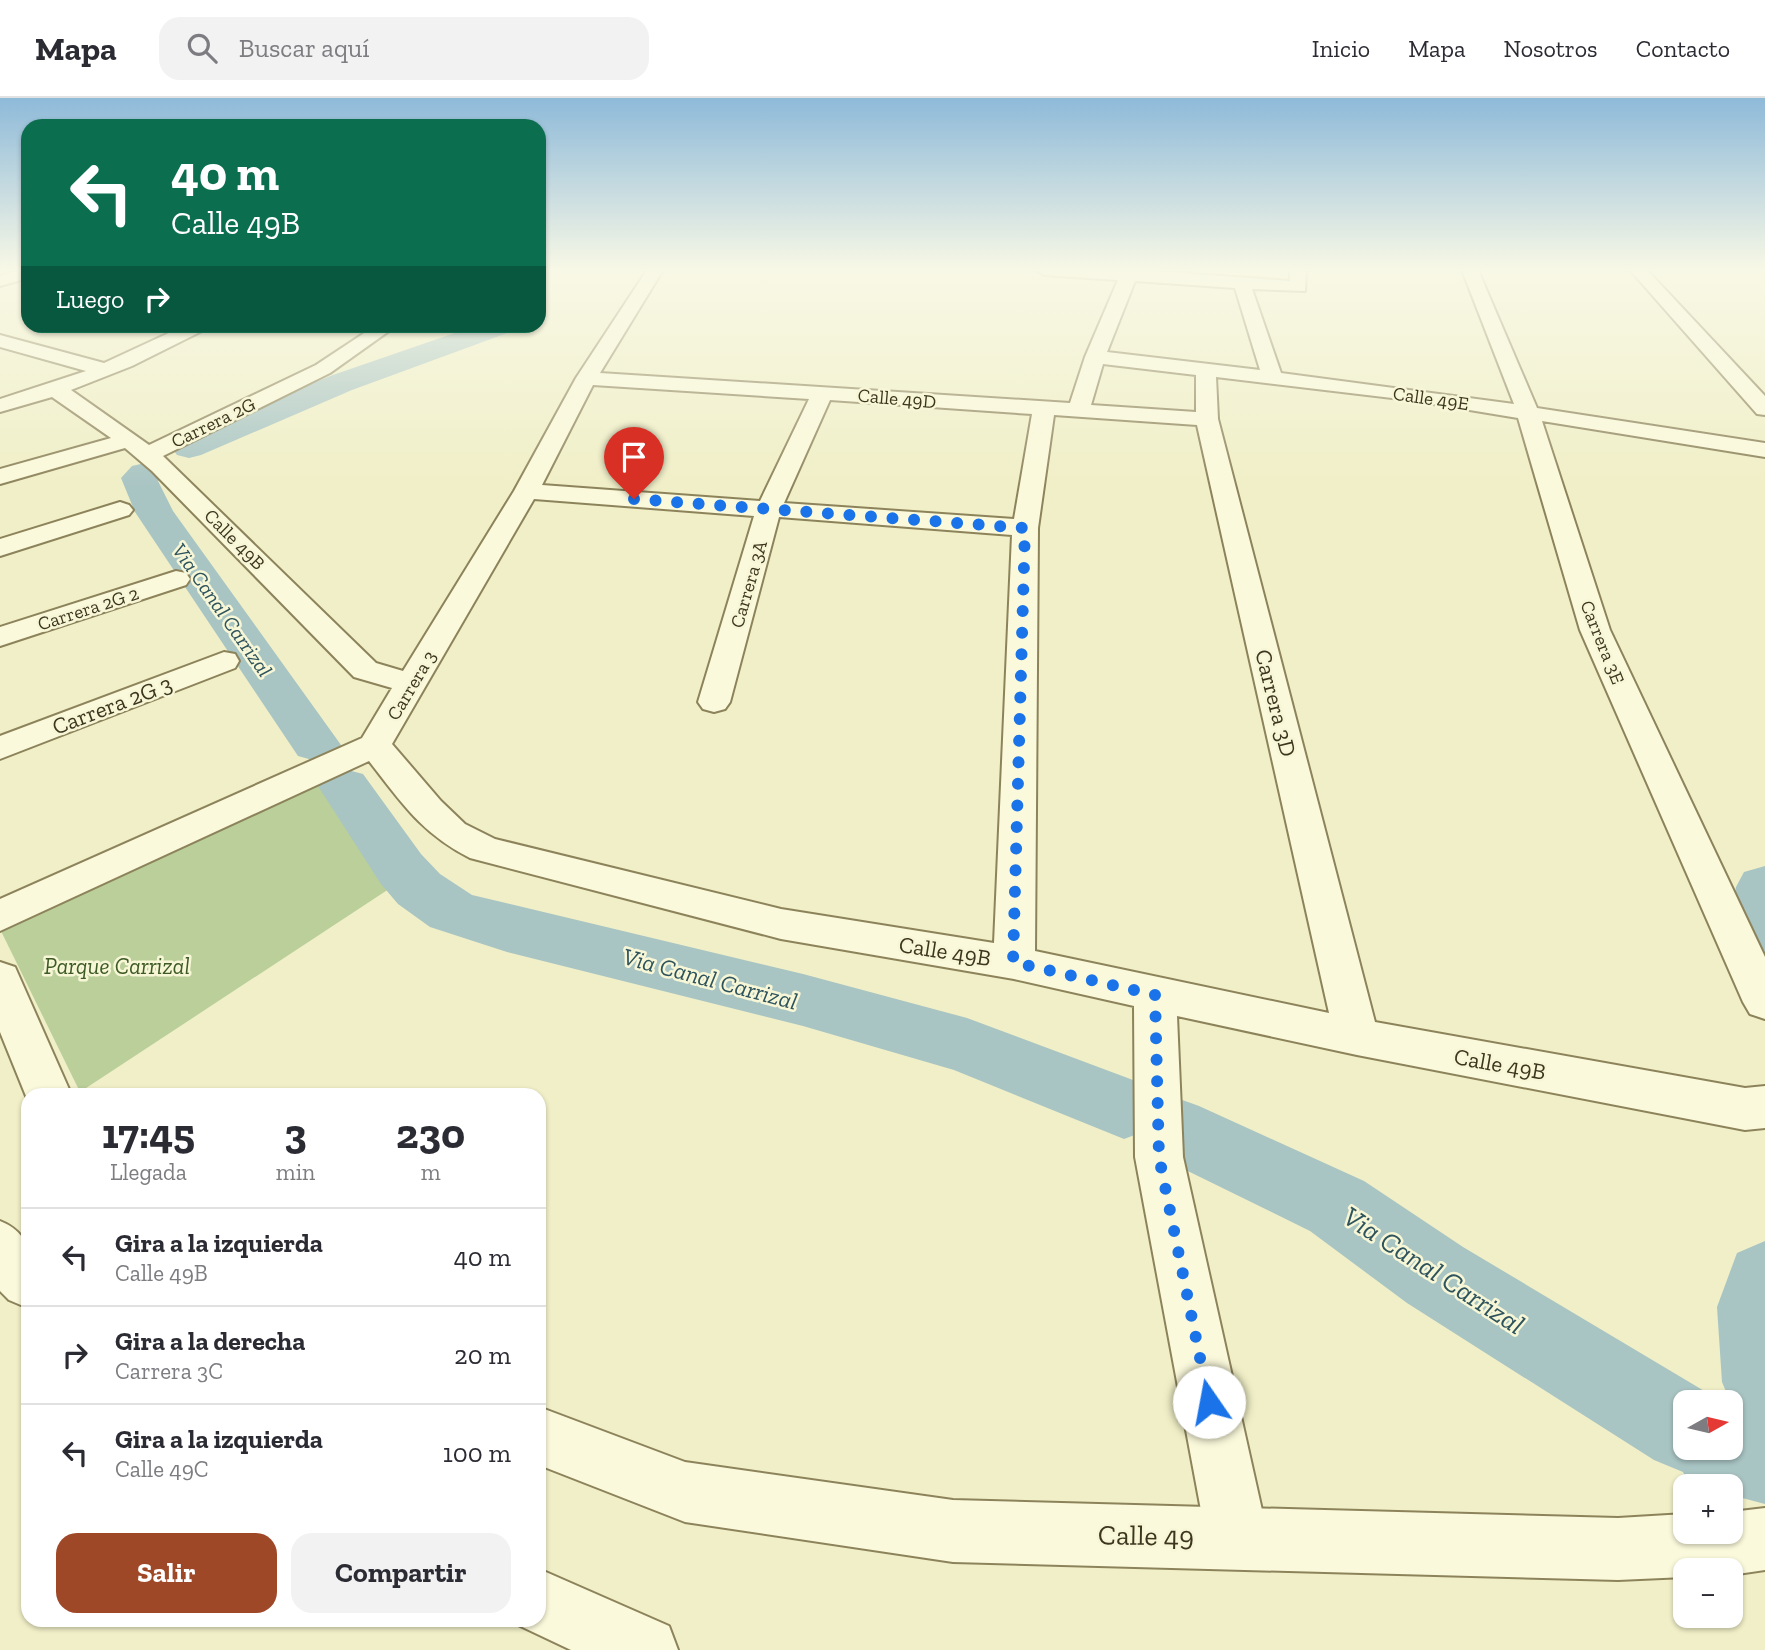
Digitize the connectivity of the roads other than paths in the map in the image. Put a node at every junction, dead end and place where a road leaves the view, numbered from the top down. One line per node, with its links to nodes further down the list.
1 (5, 342): 11 (street)
2 (163, 342): 11 (street)
3 (363, 342): 22 (street, Carrera 2G)
4 (609, 342): 13 (street, Carrera 3)
5 (1102, 342): 9 (street)
6 (1261, 342): 12 (street)
7 (1499, 342): 20 (street, Carrera 3E)
8 (1704, 342): 17 (street)
9 (1096, 357): 10 (street, Calle 49E); 19 (street)
10 (1206, 368): 12 (street, Calle 49E); 21 (street, Carrera 3D)
11 (106, 370): 14 (street)
12 (1272, 376): 20 (street, Calle 49E)
13 (586, 378): 15 (street, Calle 49D); 25 (street, Carrera 3)
14 (56, 390): 16 (street); 22 (street, Calle 49B)
15 (823, 392): 18 (street, Calle 49D); 26 (street, Carrera 3A)
16 (0, 405)
17 (1765, 409)
18 (1044, 410): 19 (street, Calle 49D); 28 (street)
19 (1079, 412): 21 (street, Calle 49D)
20 (1528, 413): 23 (street, Calle 49E); 41 (street, Carrera 3E)
21 (1207, 419): 42 (street, Carrera 3D)
22 (138, 447): 24 (street, Carrera 2G); 33 (street, Calle 49B)
23 (1765, 450)
24 (0, 477)
25 (526, 491): 26 (street); 33 (street, Carrera 3)
26 (769, 509): 28 (street); 34 (street, Carrera 3A)
27 (120, 510): 29 (street)
28 (1025, 528): 38 (street)
29 (0, 548)
30 (176, 579): 31 (street, Carrera 2G 2)
31 (0, 637)
32 (224, 661): 36 (street, Carrera 2G 3)
33 (412, 684): 35 (street, Carrera 3)
34 (714, 702)
35 (374, 745): 37 (street, Carrera 3); 38 (street, Calle 49B)
36 (0, 748)
37 (0, 916)
38 (1013, 962): 40 (street, Calle 49B)
39 (0, 979): 43 (street)
40 (1155, 995): 42 (street, Calle 49B); 48 (street)
41 (1765, 1002)
42 (1357, 1037): 44 (street, Calle 49B)
43 (46, 1088)
44 (1765, 1107)
45 (0, 1246): 46 (street)
46 (21, 1274)
47 (546, 1439): 48 (street, Calle 49)
48 (1237, 1537): 49 (street, Calle 49)
49 (1759, 1551)
50 (546, 1604): 51 (street)
51 (645, 1650)

